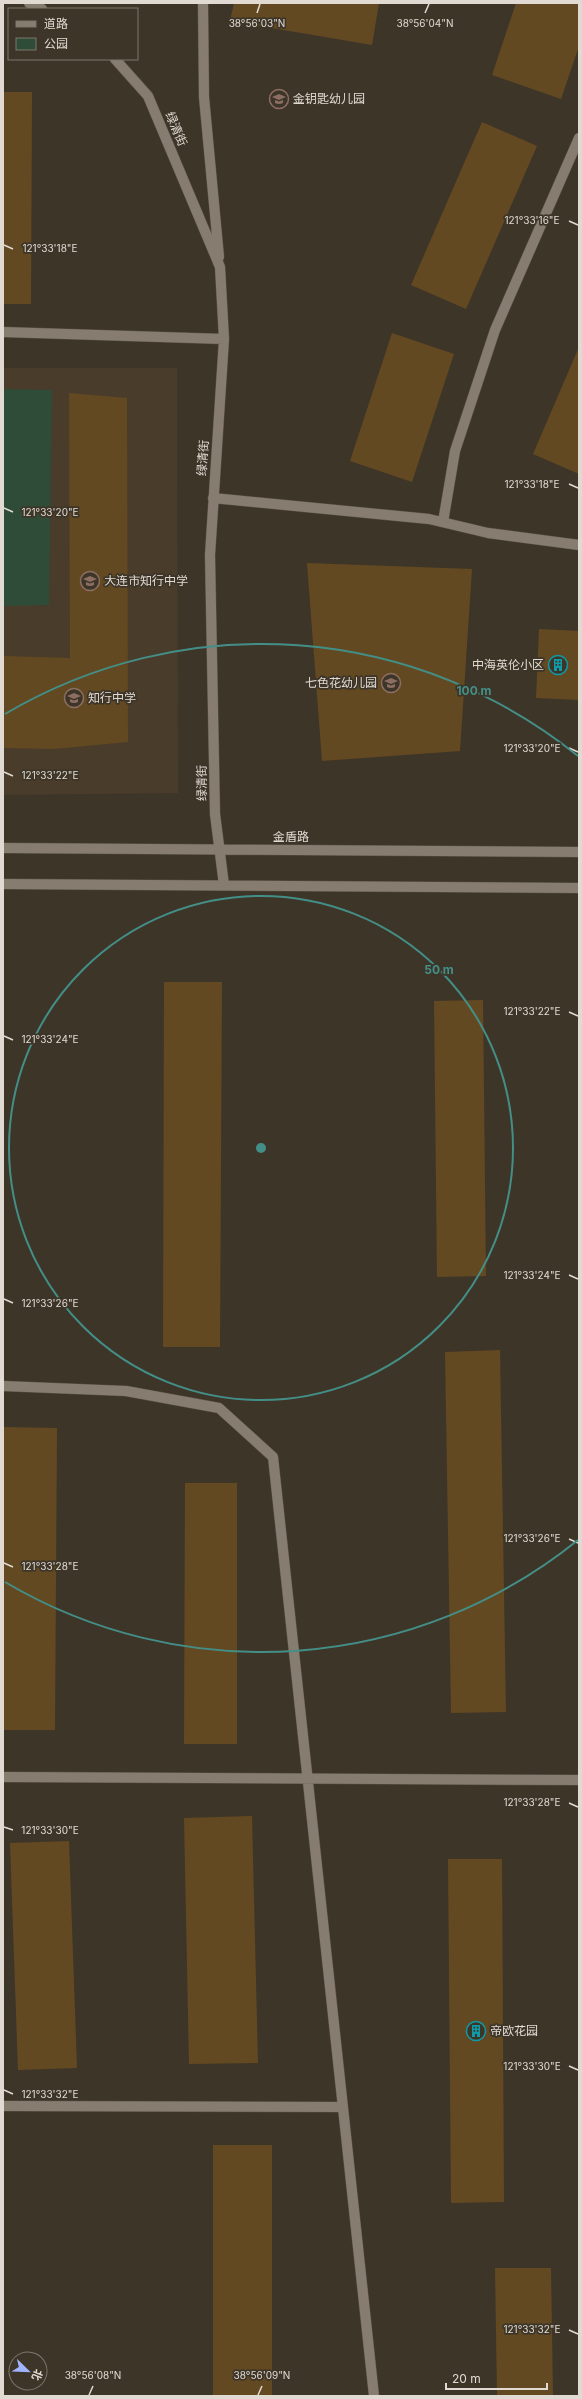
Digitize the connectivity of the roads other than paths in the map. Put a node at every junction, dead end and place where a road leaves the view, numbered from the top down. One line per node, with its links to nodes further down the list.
1 (29, 3): 3 (street)
2 (203, 3): 6 (street)
3 (40, 8)
4 (116, 60): 6 (street, 绿清街)
5 (579, 138): 10 (street)
6 (220, 267): 8 (street, 绿清街)
7 (3, 332): 8 (street)
8 (224, 338): 9 (street, 绿清街)
9 (213, 498): 10 (street); 13 (street, 绿清街)
10 (444, 522): 11 (street)
11 (579, 545)
12 (3, 848): 13 (street, 金盾路)
13 (220, 850): 14 (street, 金盾路); 16 (street, 绿清街)
14 (579, 852)
15 (3, 884): 16 (street)
16 (224, 885): 17 (street)
17 (579, 888)
18 (3, 1386): 20 (street)
19 (3, 1776): 20 (street)
20 (308, 1778): 21 (street); 23 (street)
21 (579, 1780)
22 (3, 2106): 23 (street)
23 (343, 2107): 24 (street)
24 (374, 2396)

